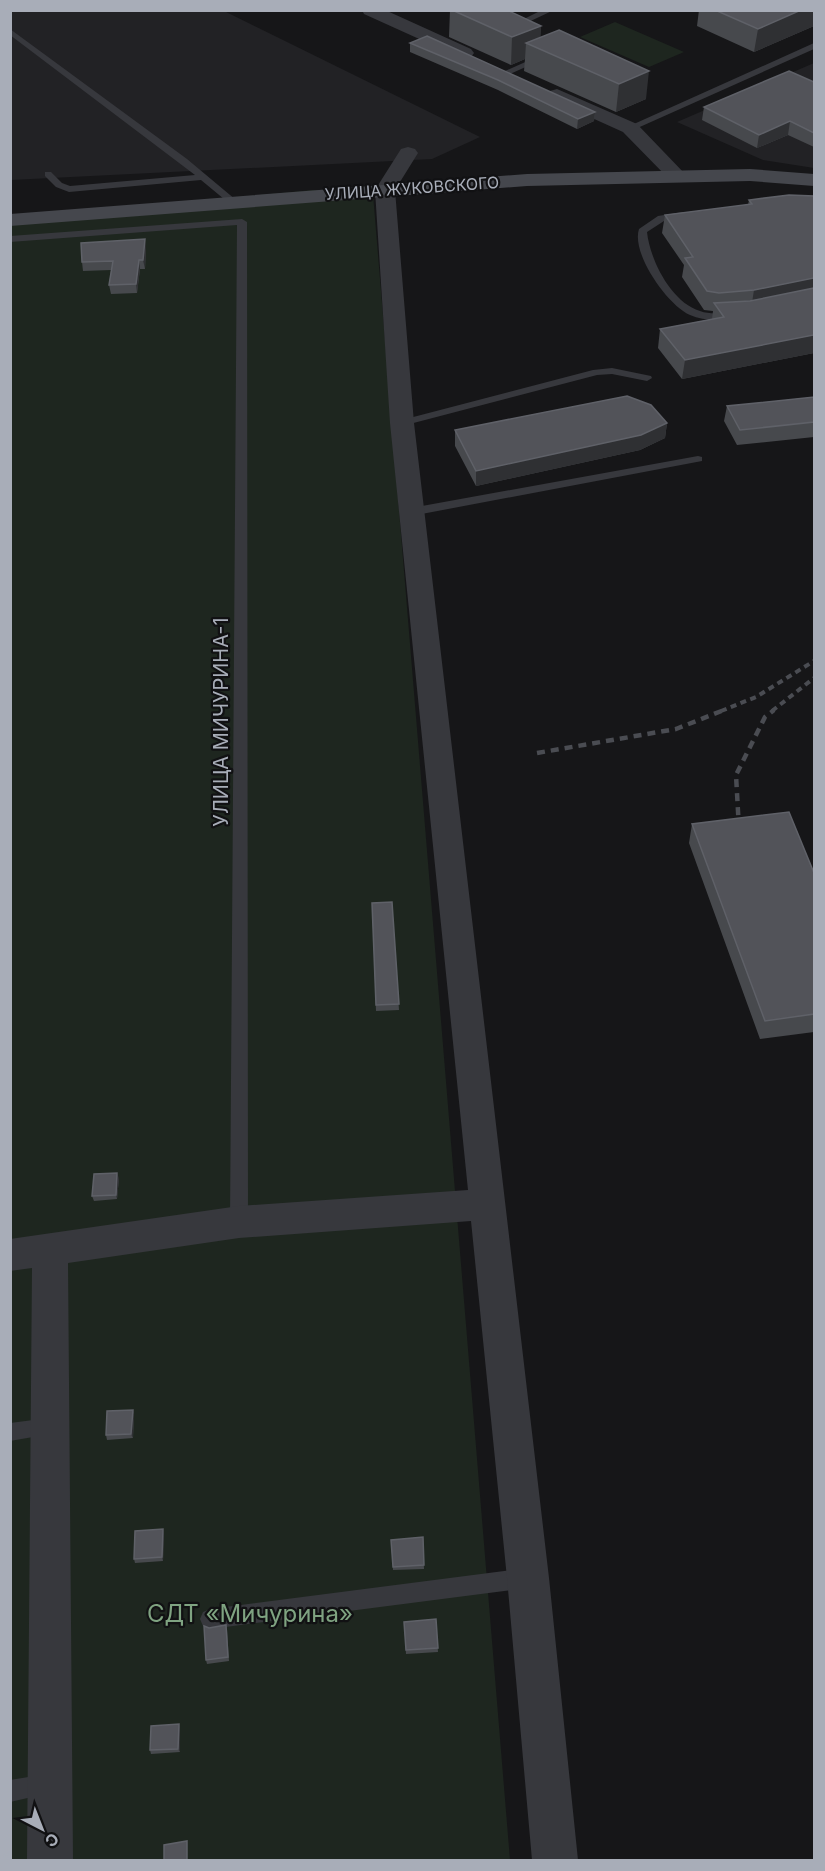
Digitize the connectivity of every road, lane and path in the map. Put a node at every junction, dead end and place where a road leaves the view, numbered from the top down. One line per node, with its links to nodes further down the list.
1 (407, 10): 3 (street)
2 (550, 10): 5 (lane)
3 (379, 14): 8 (street)
4 (10, 31): 13 (lane)
5 (526, 33)
6 (814, 46): 9 (lane)
7 (554, 53): 8 (lane)
8 (507, 72): 9 (street)
9 (630, 128): 12 (street)
10 (408, 153): 15 (street)
11 (48, 174): 13 (lane)
12 (676, 175): 14 (main road, УЛИЦА ЖУКОВСКОГО); 15 (main road, УЛИЦА ЖУКОВСКОГО)
13 (204, 177): 16 (lane)
14 (814, 180)
15 (385, 190): 16 (main road, УЛИЦА ЖУКОВСКОГО); 22 (street)
16 (233, 202): 18 (main road, УЛИЦА ЖУКОВСКОГО)
17 (692, 213): 20 (lane)
18 (10, 220)
19 (10, 239): 26 (lane, УЛИЦА МИЧУРИНА-1)
20 (746, 312)
21 (647, 378): 22 (lane)
22 (402, 423): 24 (street)
23 (698, 459): 24 (lane)
24 (411, 512): 25 (street)
25 (486, 1204): 26 (street); 31 (street)
26 (239, 1222): 27 (street)
27 (50, 1250): 28 (street); 29 (street)
28 (10, 1255)
29 (50, 1427): 30 (lane); 33 (street)
30 (10, 1432)
31 (528, 1578): 32 (lane); 36 (street)
32 (210, 1619)
33 (50, 1784): 34 (lane); 35 (street)
34 (10, 1791)
35 (50, 1860)
36 (555, 1860)

